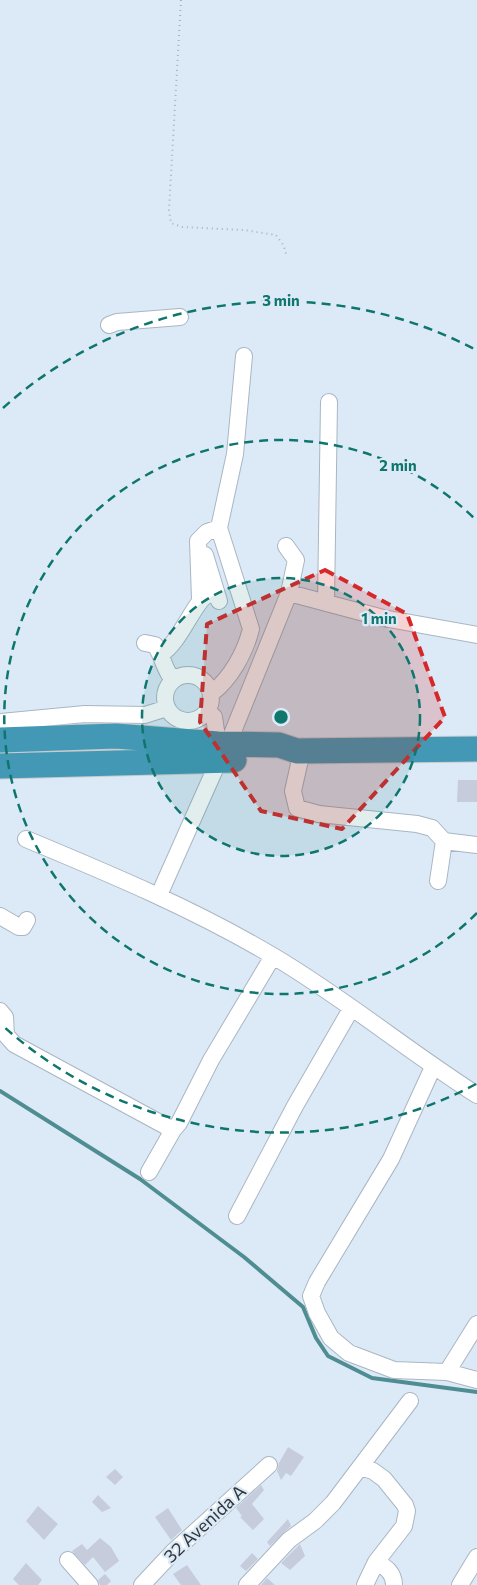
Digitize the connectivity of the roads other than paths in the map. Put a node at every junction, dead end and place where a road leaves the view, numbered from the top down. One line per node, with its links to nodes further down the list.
1 (180, 316): 2 (street)
2 (109, 325)
3 (244, 356): 5 (street)
4 (329, 402): 8 (street)
5 (212, 532): 11 (street); 13 (street)
6 (286, 546): 7 (street)
7 (289, 593): 8 (street); 22 (street)
8 (326, 602): 9 (street)
9 (477, 635)
10 (145, 643): 11 (street)
11 (161, 654): 12 (street)
12 (173, 680): 13 (street); 14 (street)
13 (212, 693): 16 (street)
14 (167, 708): 16 (street); 19 (street)
15 (19, 711): 17 (street)
16 (208, 712): 22 (street)
17 (42, 718): 18 (street); 19 (street)
18 (0, 722)
19 (148, 727): 20 (highway); 22 (highway)
20 (0, 740)
21 (477, 749): 23 (highway)
22 (222, 750): 23 (highway); 24 (highway); 29 (street)
23 (300, 751): 26 (street)
24 (0, 766)
25 (26, 839): 29 (street)
26 (444, 841): 27 (street); 28 (street)
27 (477, 845)
28 (438, 881)
29 (158, 895): 32 (street)
30 (0, 916): 31 (street)
31 (27, 920)
32 (273, 956): 33 (street); 37 (street)
33 (351, 1009): 35 (street); 39 (street)
34 (0, 1010): 37 (street)
35 (433, 1067): 36 (street); 41 (street)
36 (477, 1095)
37 (172, 1130): 38 (street)
38 (149, 1172)
39 (237, 1216)
40 (477, 1324): 41 (street)
41 (447, 1372): 42 (street)
42 (477, 1380)
43 (410, 1401): 45 (street)
44 (269, 1464): 50 (street, 32 Avenida A)
45 (360, 1467): 48 (street); 51 (street)
46 (477, 1557): 54 (street)
47 (68, 1560): 49 (street)
48 (376, 1562): 52 (street); 53 (street)
49 (90, 1585)
50 (142, 1585)
51 (247, 1585)
52 (365, 1585)
53 (394, 1585)
54 (460, 1585)

